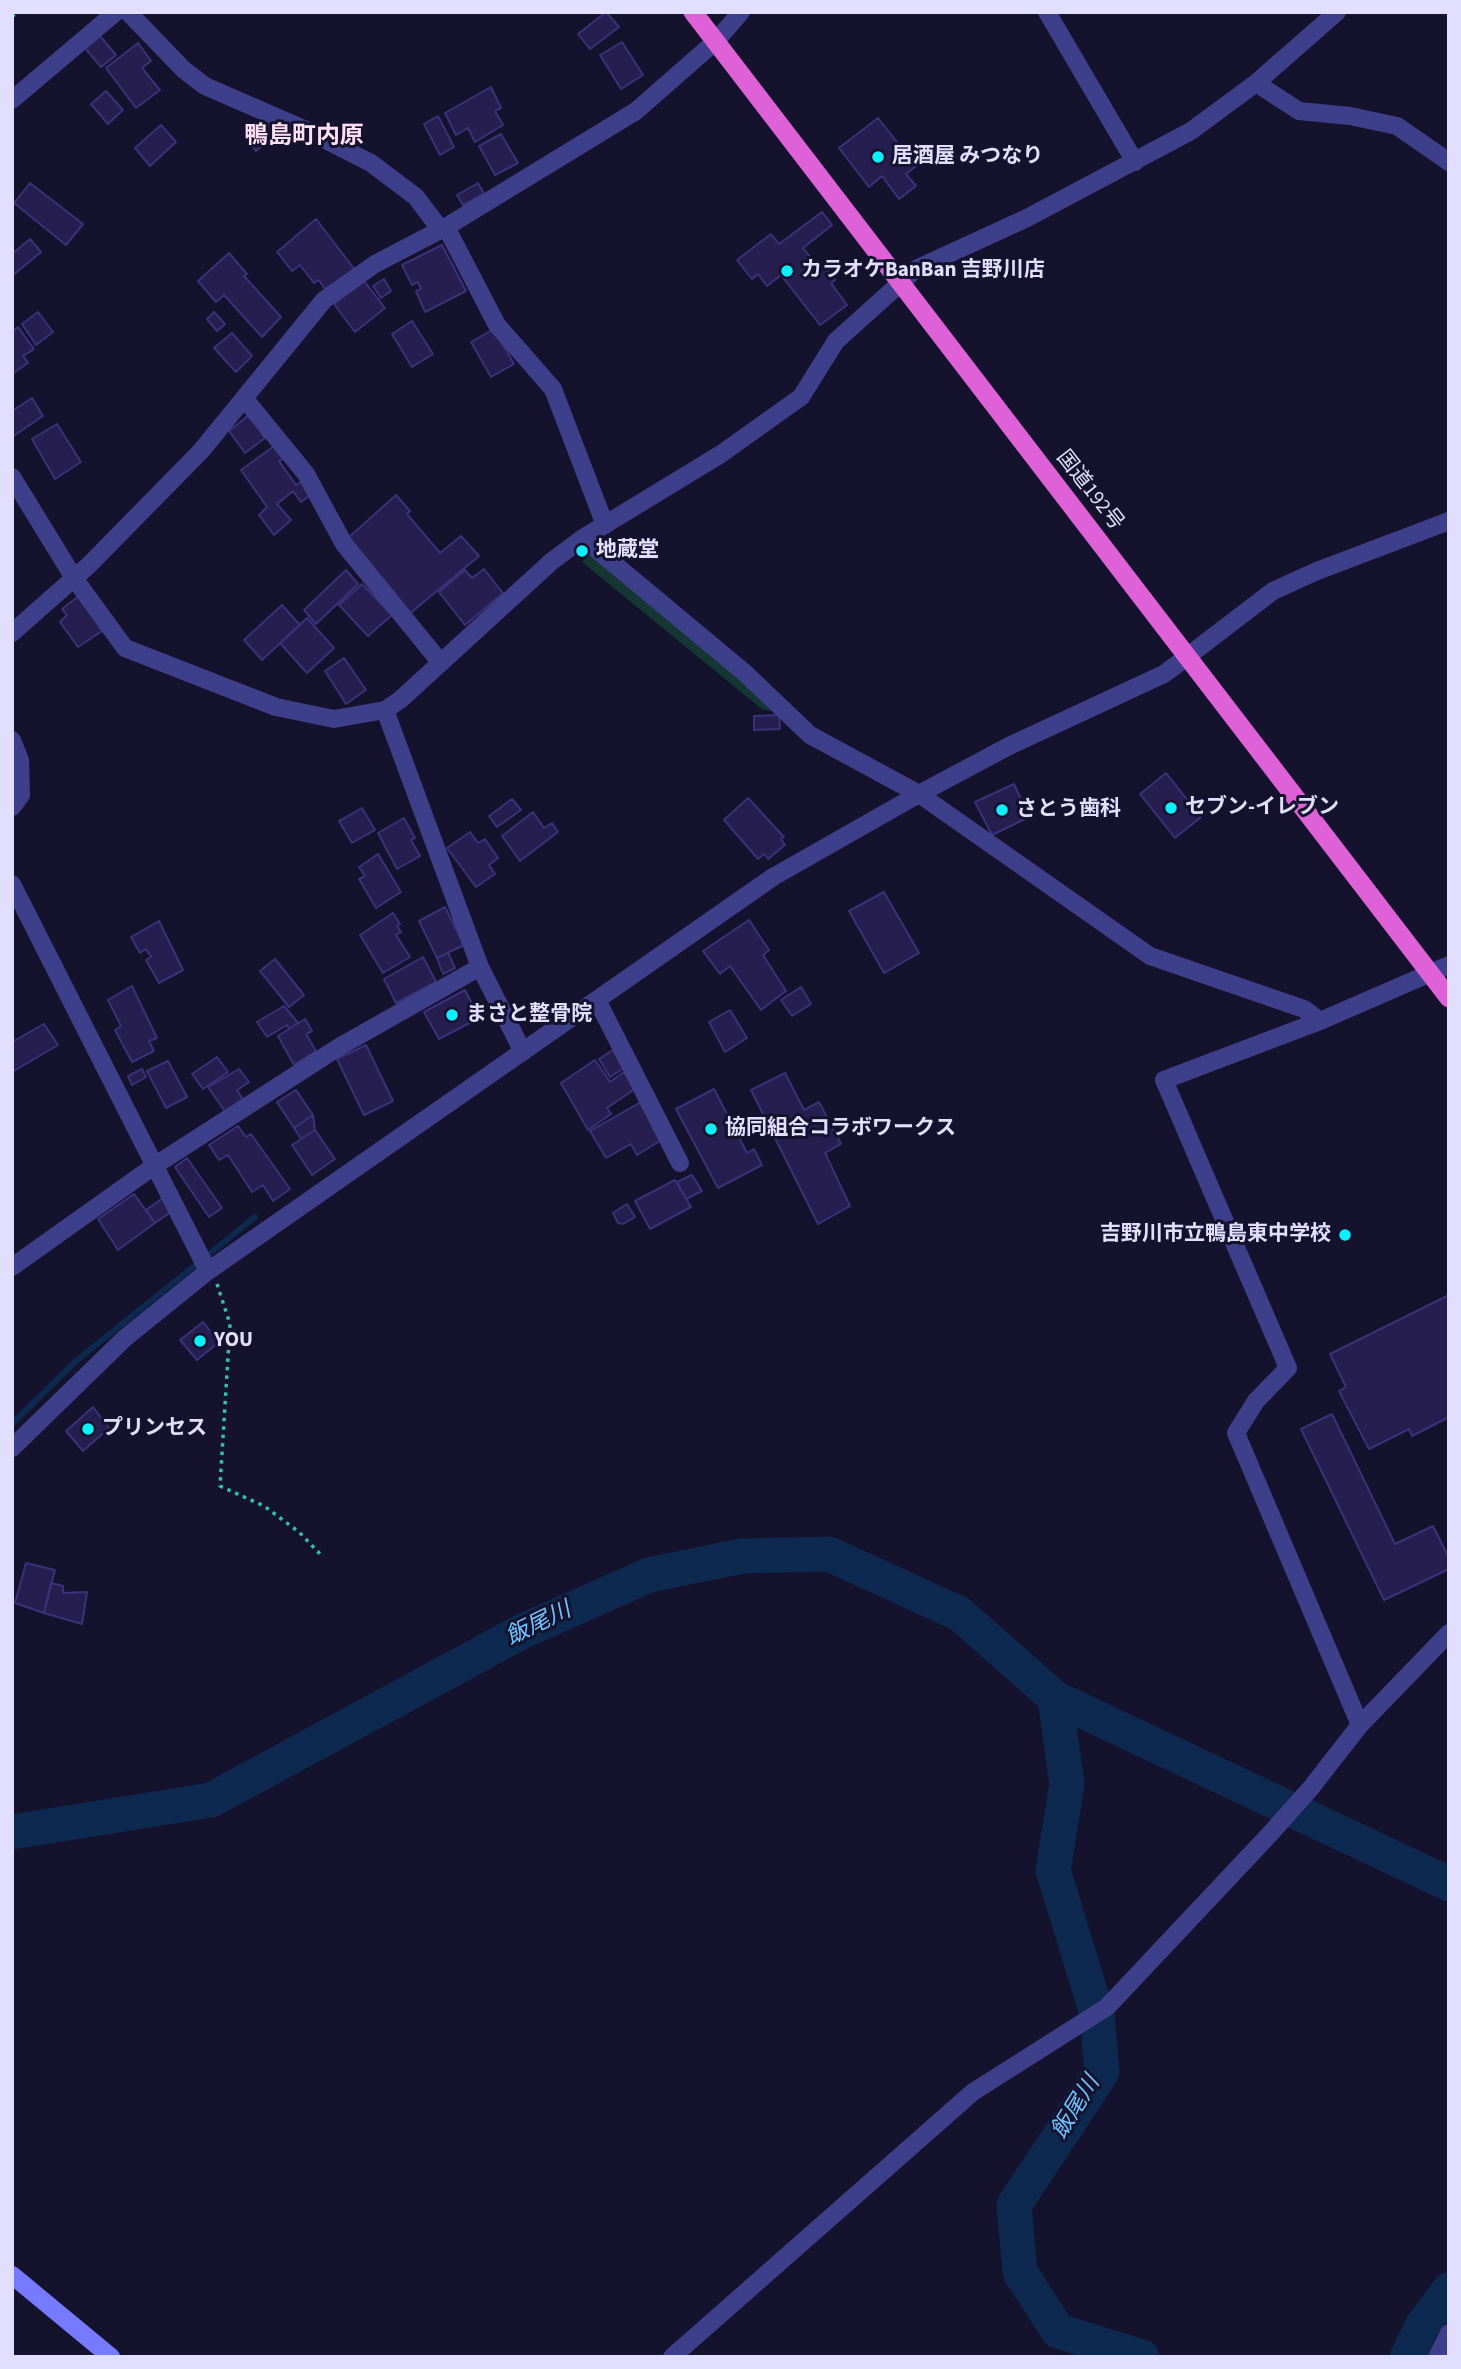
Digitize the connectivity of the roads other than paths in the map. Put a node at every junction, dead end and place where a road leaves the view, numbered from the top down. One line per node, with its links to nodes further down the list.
1 (116, 12): 9 (street)
2 (128, 12): 12 (street)
3 (693, 12): 7 (highway, 国道192号)
4 (741, 12): 7 (street)
5 (1047, 12): 10 (street)
6 (1337, 12): 8 (street)
7 (717, 40): 12 (street); 13 (highway, 国道192号)
8 (1256, 83): 10 (street); 11 (street)
9 (12, 100)
10 (1135, 162): 13 (street)
11 (1449, 162)
12 (443, 228): 14 (street); 17 (street)
13 (899, 282): 17 (street); 21 (highway, 国道192号)
14 (244, 398): 19 (street); 22 (street)
15 (12, 477): 19 (street)
16 (1449, 521): 21 (street)
17 (605, 525): 18 (street)
18 (583, 538): 22 (street); 25 (street)
19 (74, 578): 20 (street); 23 (street)
20 (12, 633)
21 (1188, 656): 25 (street); 30 (highway, 国道192号)
22 (441, 663): 23 (street)
23 (385, 710): 29 (street)
24 (12, 740): 26 (street)
25 (919, 794): 32 (street); 33 (street)
26 (12, 807)
27 (12, 884): 36 (street)
28 (1449, 965): 30 (street)
29 (480, 967): 34 (street); 36 (street)
30 (1431, 974): 31 (highway, 国道192号); 33 (street)
31 (1449, 998)
32 (597, 1002): 34 (street); 35 (street)
33 (1320, 1020): 41 (street)
34 (523, 1052): 37 (street)
35 (680, 1163)
36 (154, 1166): 37 (street); 38 (street)
37 (203, 1264): 39 (street)
38 (12, 1267)
39 (12, 1448)
40 (1449, 1633): 41 (street)
41 (1360, 1725): 45 (street)
42 (12, 2275): 44 (main road)
43 (1449, 2333): 46 (street)
44 (102, 2354)
45 (671, 2357)
46 (1437, 2357)

